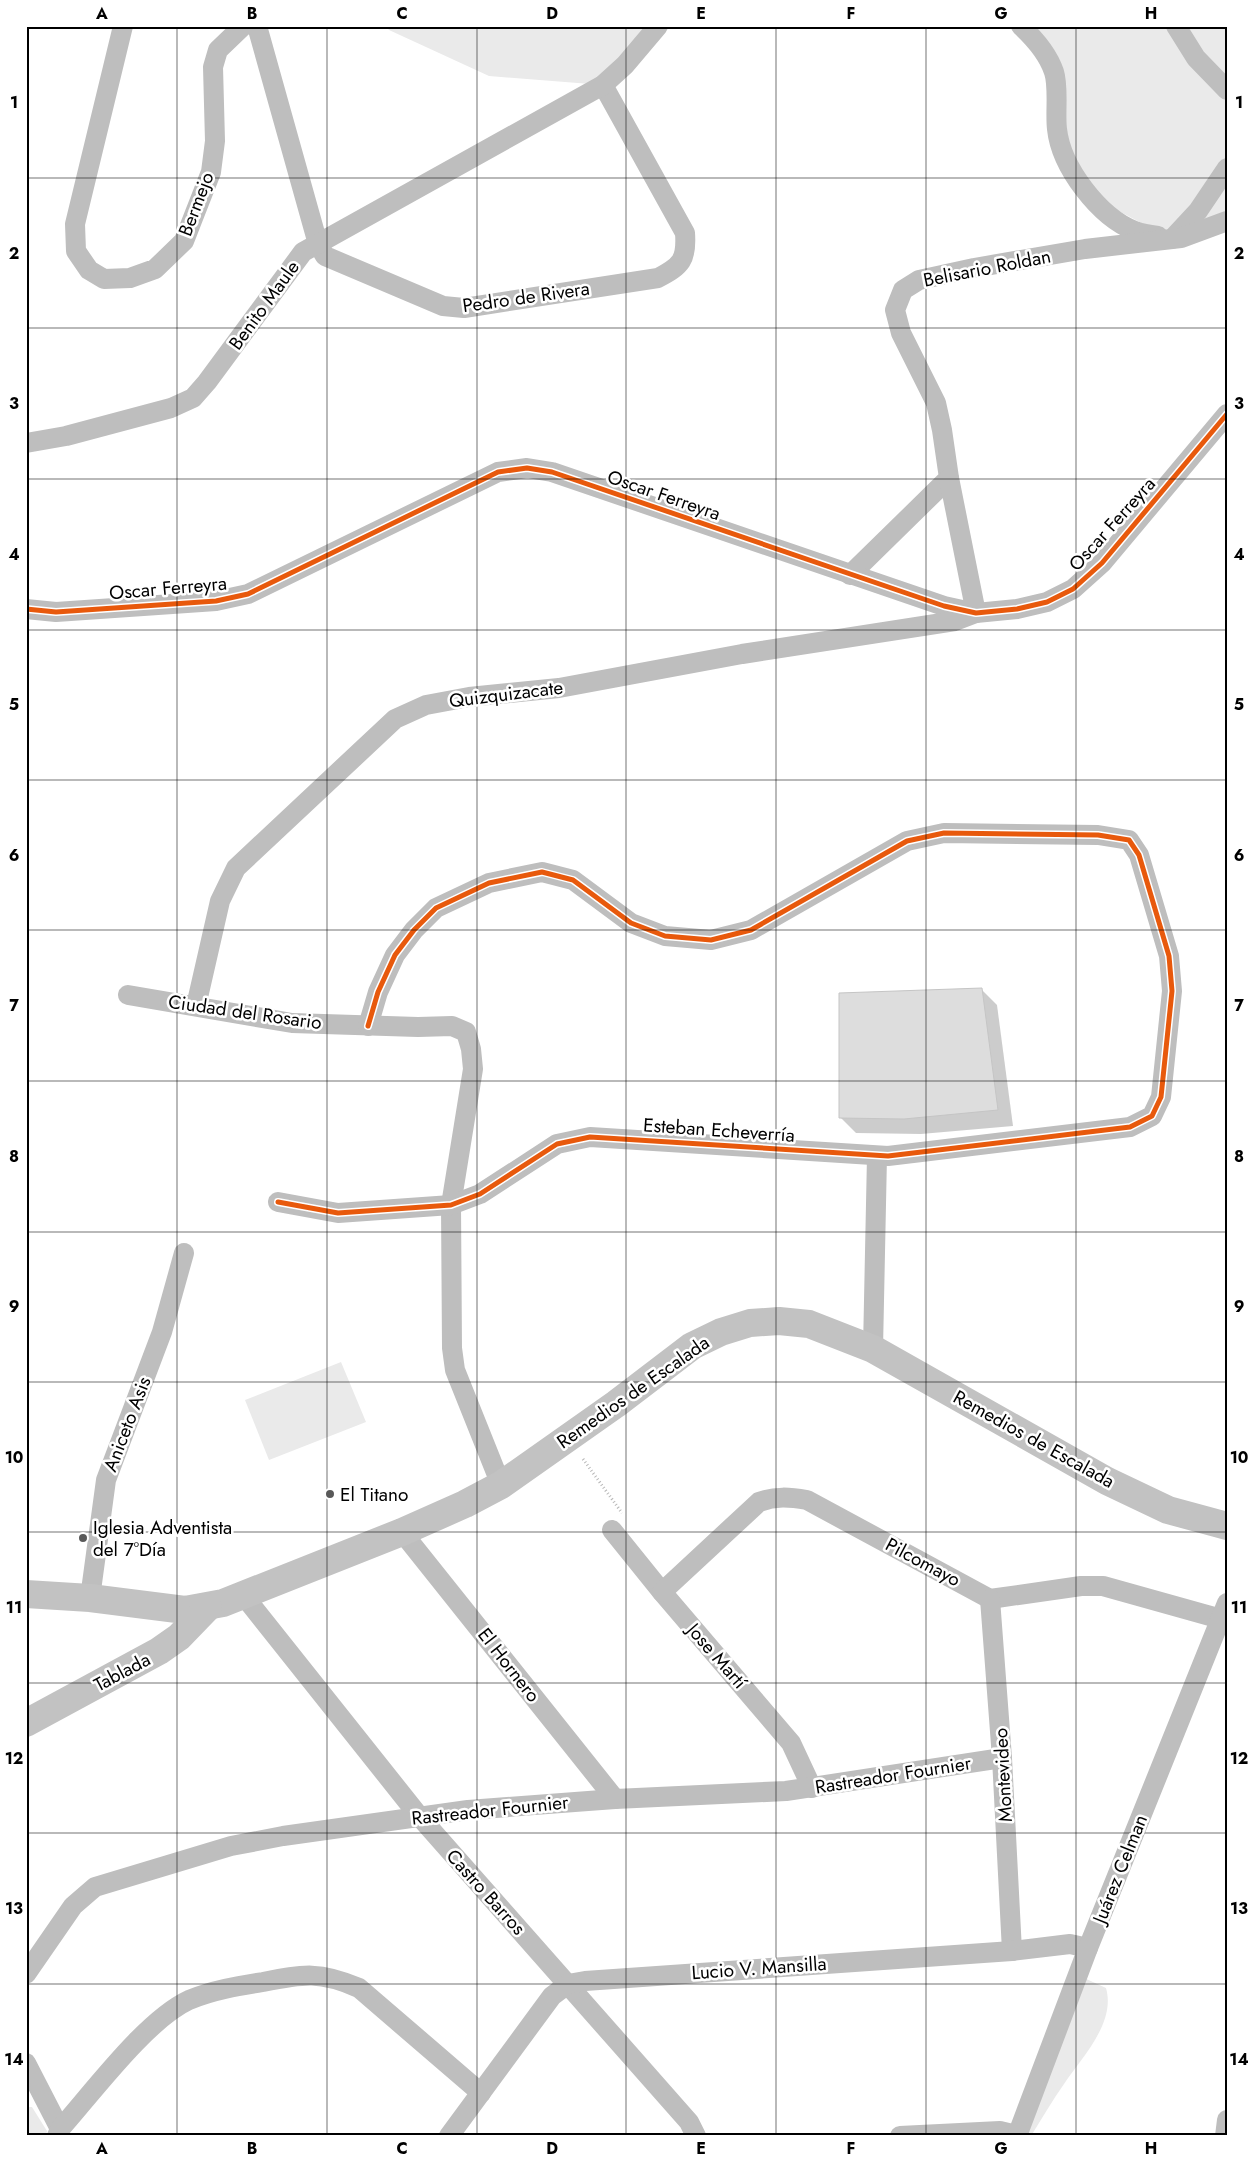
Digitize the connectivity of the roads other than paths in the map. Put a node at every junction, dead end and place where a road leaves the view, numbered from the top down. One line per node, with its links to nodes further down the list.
1 (123, 26): 2 (street, Bermejo)
2 (243, 26)
3 (257, 26): 12 (street)
4 (658, 26): 7 (street, Benito Maule)
5 (1021, 26): 11 (street)
6 (1176, 26): 8 (street)
7 (603, 85): 12 (street, Benito Maule); 12 (street, Pedro de Rivera)
8 (1227, 90)
9 (1227, 168): 11 (street)
10 (1227, 221): 11 (street, Belisario Roldan)
11 (1172, 240): 15 (street, Belisario Roldan)
12 (318, 244): 14 (street, Benito Maule)
13 (1227, 414): 18 (street, Oscar Ferreyra)
14 (26, 443)
15 (949, 478): 16 (street); 18 (street, Belisario Roldan)
16 (850, 575): 17 (street, Oscar Ferreyra); 18 (street, Oscar Ferreyra)
17 (26, 610)
18 (976, 613): 20 (street, Quizquizacate)
19 (128, 995): 20 (street, Ciudad del Rosario)
20 (196, 1006): 21 (street, Ciudad del Rosario)
21 (368, 1026): 22 (street, Esteban Echeverría); 24 (street, Ciudad del Rosario)
22 (876, 1156): 24 (street, Esteban Echeverría); 26 (street)
23 (278, 1202): 24 (street, Esteban Echeverría)
24 (451, 1205): 27 (street, Ciudad del Rosario)
25 (184, 1253): 34 (street, Aniceto Asis)
26 (873, 1349): 27 (main road, Remedios de Escalada); 28 (main road, Remedios de Escalada)
27 (501, 1485): 30 (main road, Remedios de Escalada)
28 (1227, 1526)
29 (612, 1530): 31 (street, Jose Martí)
30 (402, 1532): 33 (main road, Remedios de Escalada); 41 (street, El Hornero)
31 (662, 1592): 35 (street, Pilcomayo); 40 (street, Jose Martí)
32 (26, 1594): 34 (main road, Remedios de Escalada)
33 (244, 1596): 36 (main road, Remedios de Escalada); 42 (street, Castro Barros)
34 (90, 1598): 36 (main road, Remedios de Escalada)
35 (990, 1599): 37 (street); 39 (street, Montevideo)
36 (208, 1607): 38 (main road, Tablada)
37 (1224, 1611): 43 (street, Juárez Celman)
38 (26, 1723)
39 (1002, 1758): 40 (street, Rastreador Fournier); 44 (street, Montevideo)
40 (812, 1788): 41 (street, Rastreador Fournier)
41 (615, 1799): 42 (street, Rastreador Fournier)
42 (419, 1816): 45 (street, Rastreador Fournier); 46 (street, Castro Barros)
43 (1088, 1948): 44 (street, Lucio V. Mansilla); 51 (street, Juárez Celman)
44 (1012, 1951): 46 (street, Lucio V. Mansilla)
45 (26, 1974)
46 (568, 1984): 48 (street); 53 (street, Castro Barros)
47 (26, 2063): 50 (street)
48 (481, 2093): 50 (street); 52 (street)
49 (1227, 2120): 55 (street)
50 (59, 2132)
51 (1017, 2135): 54 (street)
52 (449, 2136)
53 (696, 2136)
54 (900, 2136)
55 (1225, 2136)

